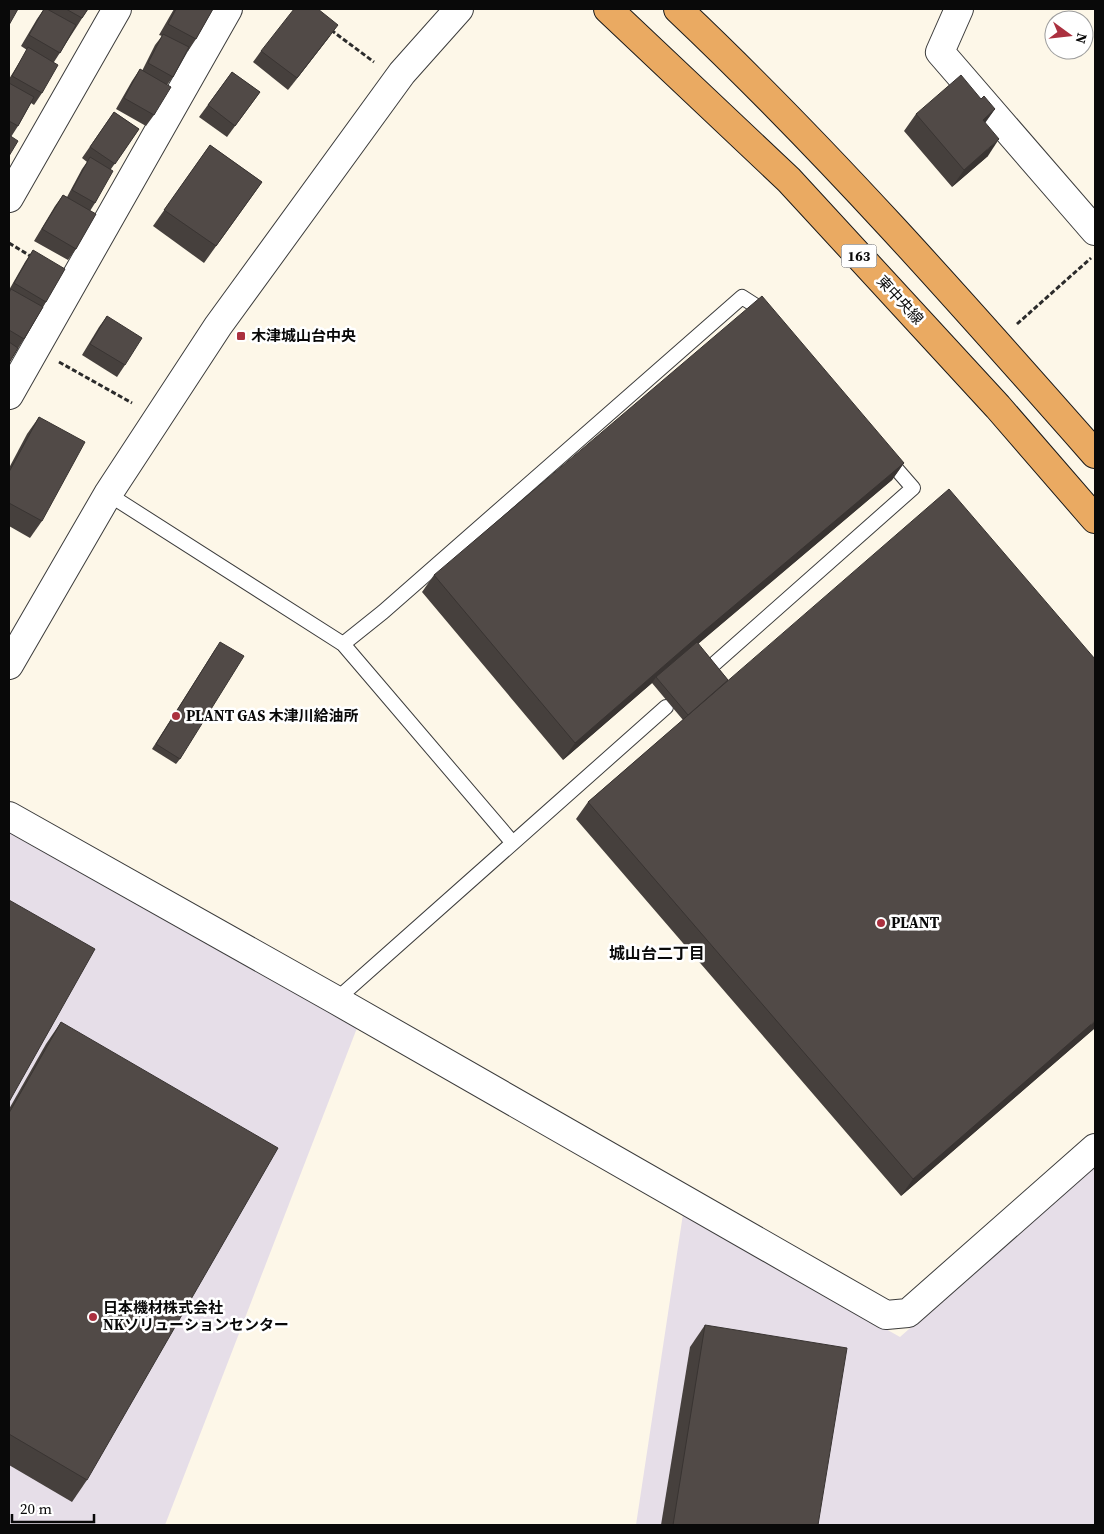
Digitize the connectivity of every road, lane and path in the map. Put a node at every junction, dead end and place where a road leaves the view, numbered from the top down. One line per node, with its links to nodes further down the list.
1 (117, 9): 9 (street)
2 (228, 9): 16 (street)
3 (459, 9): 21 (street)
4 (608, 9): 22 (highway, 東中央線 / 163)
5 (678, 9): 15 (highway)
6 (959, 9): 10 (street)
7 (327, 27): 8 (path)
8 (374, 62)
9 (9, 198)
10 (1095, 231)
11 (9, 243): 13 (path)
12 (1095, 253): 15 (path)
13 (33, 258)
14 (775, 328): 23 (lane)
15 (997, 343): 20 (highway)
16 (35, 349): 17 (street); 18 (path)
17 (9, 394)
18 (132, 403)
19 (876, 444): 25 (lane)
20 (1095, 454)
21 (108, 494): 23 (lane); 24 (street)
22 (1095, 519)
23 (343, 644): 28 (lane)
24 (9, 665)
25 (713, 665)
26 (666, 707): 28 (lane)
27 (9, 816): 29 (street)
28 (512, 842): 29 (lane)
29 (336, 1000): 30 (street)
30 (1095, 1148)

